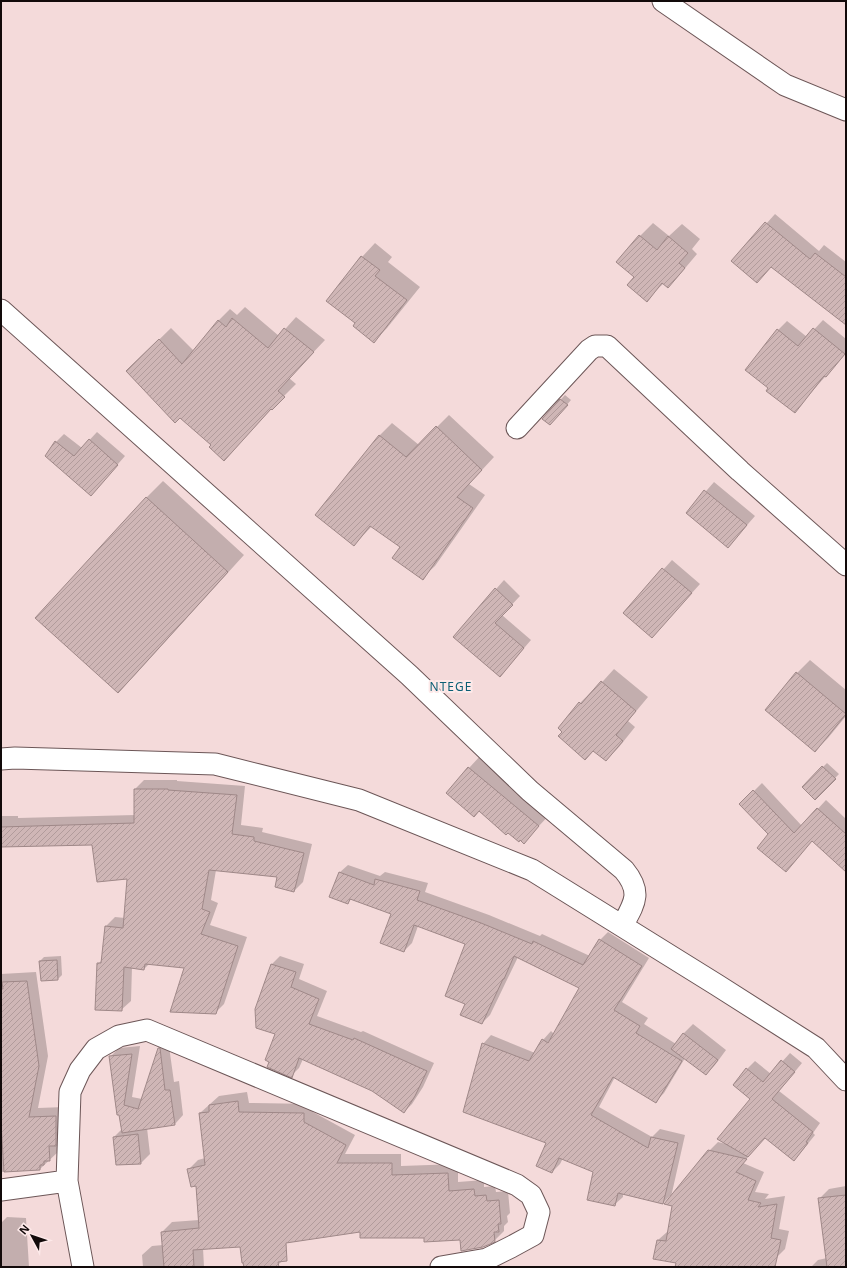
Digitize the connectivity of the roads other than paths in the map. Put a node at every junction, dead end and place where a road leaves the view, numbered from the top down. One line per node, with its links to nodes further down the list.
1 (664, 1): 2 (street)
2 (846, 110)
3 (1, 310): 7 (street)
4 (517, 428): 5 (street)
5 (846, 565)
6 (1, 759): 7 (street)
7 (622, 926): 8 (street)
8 (846, 1080)
9 (67, 1181): 10 (street); 11 (street); 12 (street)
10 (1, 1190)
11 (83, 1267)
12 (441, 1267)

